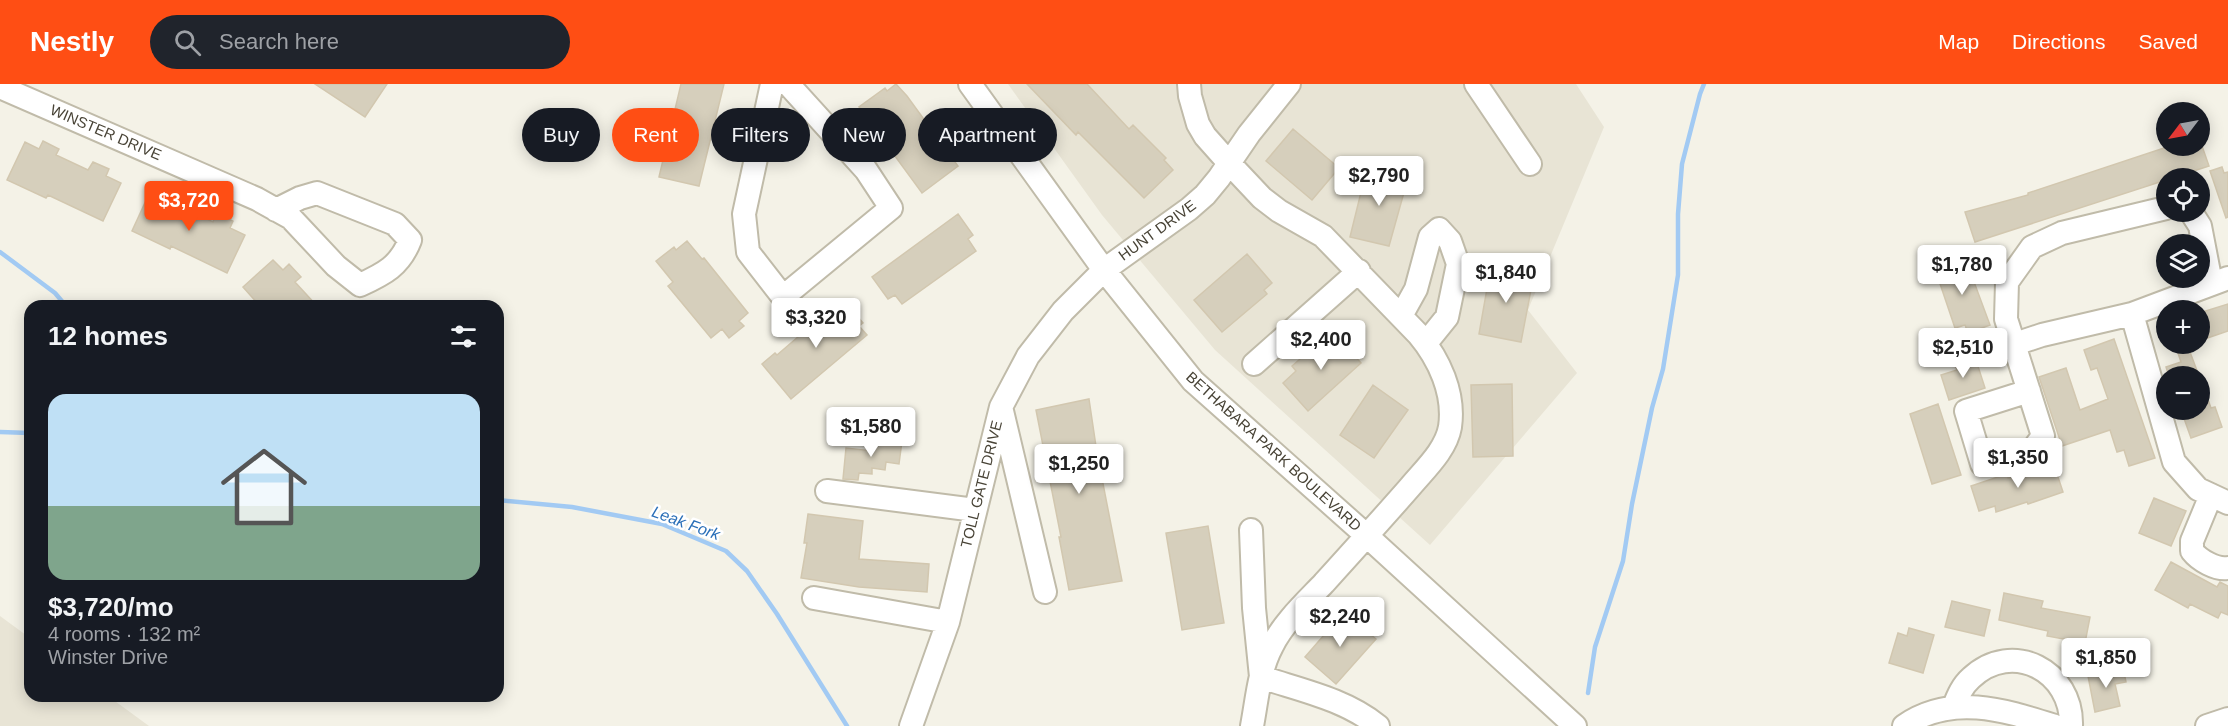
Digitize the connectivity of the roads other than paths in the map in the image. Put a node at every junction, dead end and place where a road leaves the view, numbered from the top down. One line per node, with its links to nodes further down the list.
1 (772, 84): 2 (street)
2 (788, 84)
3 (970, 84): 13 (street, BETHABARA PARK BOULEVARD)
4 (1189, 84): 8 (street)
5 (1289, 84): 8 (street, HUNT DRIVE)
6 (1476, 84): 9 (street)
7 (0, 87): 10 (street, WINSTER DRIVE)
8 (1229, 163): 13 (street, HUNT DRIVE); 14 (street)
9 (1530, 164)
10 (276, 210): 10 (street, WINSTER DRIVE)
11 (2156, 210): 19 (street)
12 (2197, 222): 15 (street)
13 (1104, 270): 22 (street, TOLL GATE DRIVE); 27 (street, BETHABARA PARK BOULEVARD)
14 (1359, 271): 17 (street); 20 (street)
15 (2220, 281): 16 (street)
16 (2132, 314): 19 (street); 24 (street)
17 (1401, 316): 18 (street); 18 (street)
18 (1426, 344): 27 (street)
19 (2015, 344): 21 (street)
20 (1254, 364)
21 (2029, 391)
22 (1000, 407): 25 (street, TOLL GATE DRIVE); 29 (street)
23 (826, 491): 25 (street)
24 (2219, 499): 28 (street)
25 (975, 510): 31 (street, TOLL GATE DRIVE)
26 (1251, 530): 32 (street)
27 (1368, 536): 32 (street); 38 (street, BETHABARA PARK BOULEVARD)
28 (2228, 568)
29 (1045, 592)
30 (814, 598): 31 (street)
31 (948, 622): 35 (street, TOLL GATE DRIVE)
32 (1261, 677): 36 (street); 37 (street)
33 (1954, 706): 39 (street); 40 (street); 41 (street)
34 (2228, 719): 42 (street)
35 (911, 726)
36 (1252, 726)
37 (1378, 726)
38 (1575, 726)
39 (1904, 726)
40 (2055, 726)
41 (2071, 726)
42 (2207, 726)

